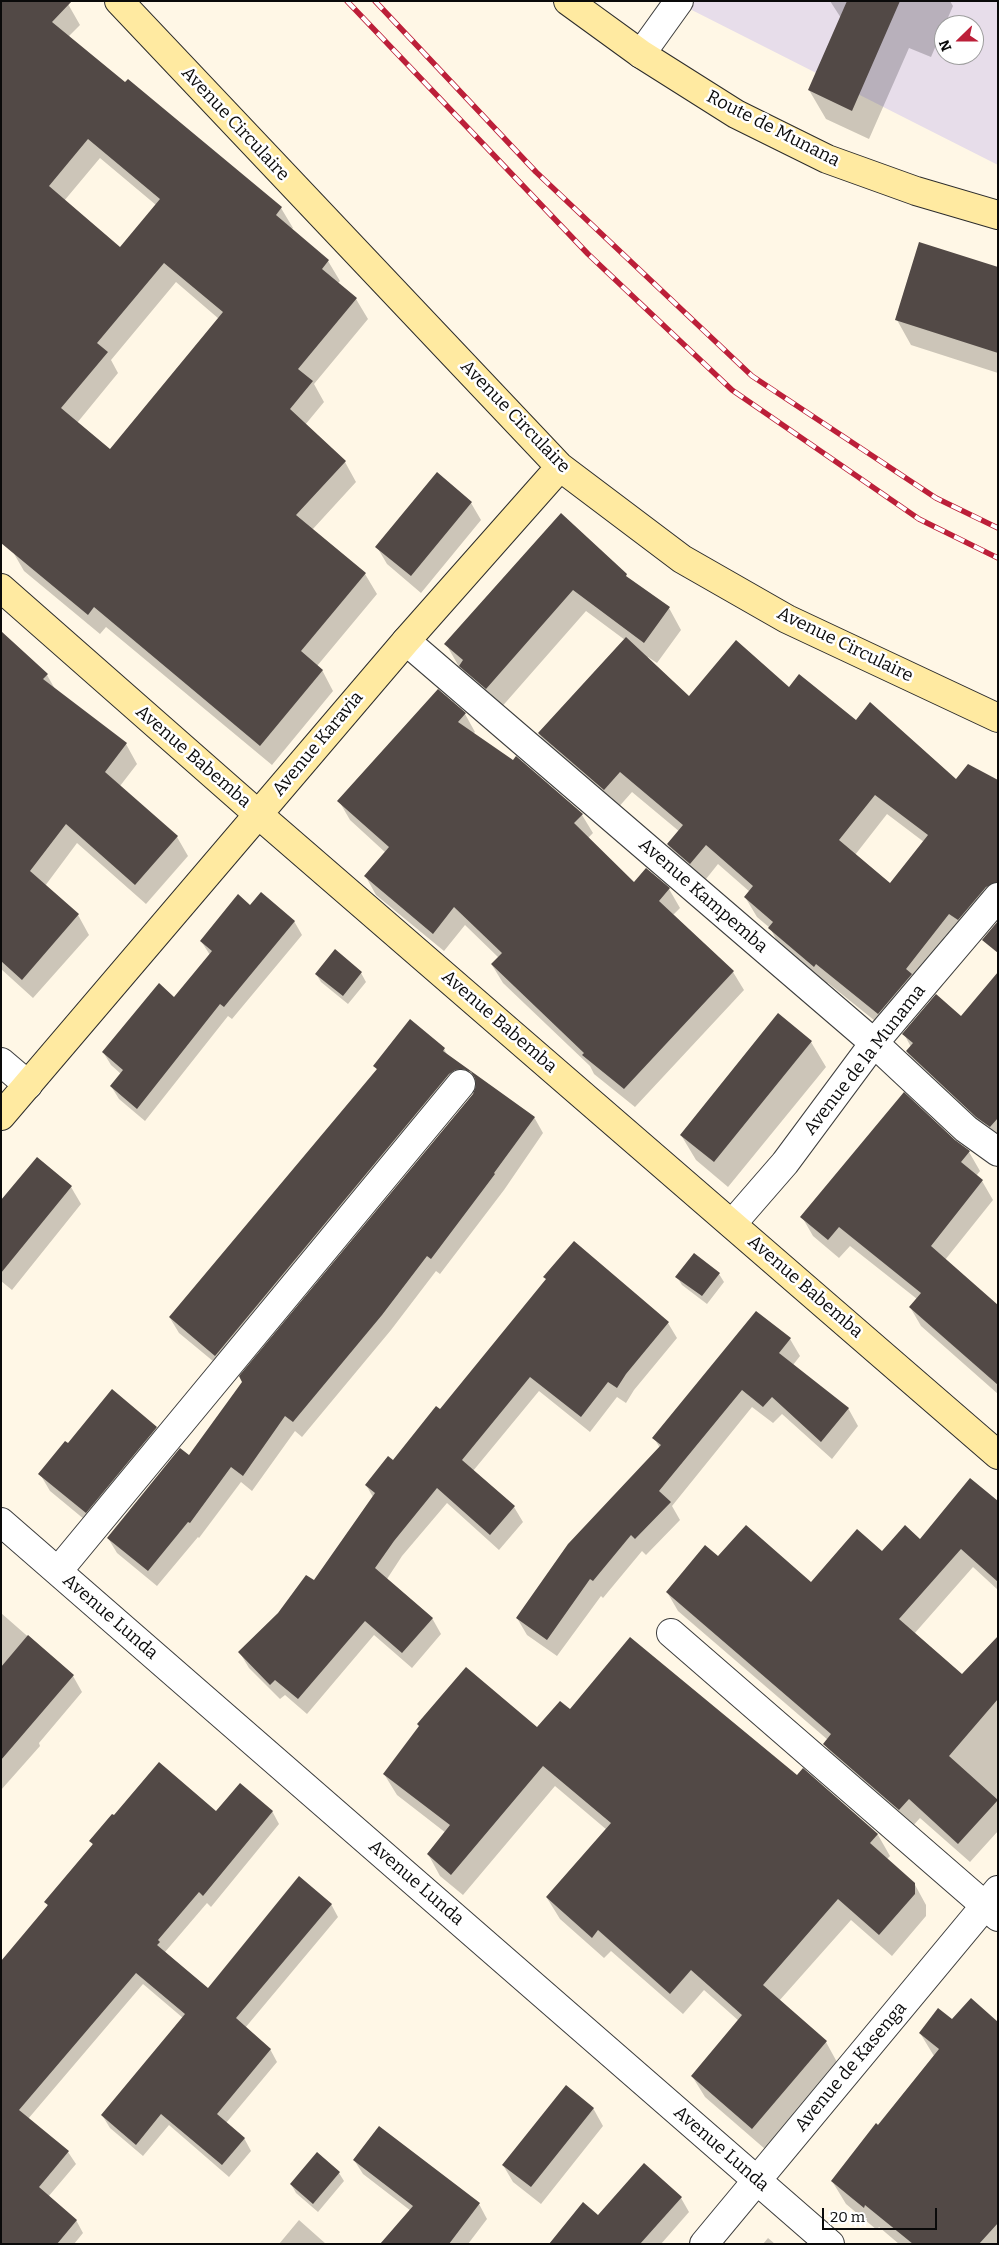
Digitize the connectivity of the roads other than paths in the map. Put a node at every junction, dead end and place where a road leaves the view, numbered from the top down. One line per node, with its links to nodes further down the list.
1 (119, 1): 6 (street, Avenue Circulaire)
2 (568, 1): 4 (street, Route de Munana)
3 (679, 1): 4 (street)
4 (641, 54): 5 (street, Route de Munana)
5 (998, 215)
6 (560, 466): 8 (street, Avenue Karavia); 9 (street, Avenue Circulaire)
7 (1, 588): 10 (street, Avenue Babemba)
8 (406, 640): 10 (street, Avenue Karavia); 12 (street, Avenue Kampemba)
9 (998, 718)
10 (259, 815): 15 (street, Avenue Karavia); 18 (street, Avenue Babemba)
11 (998, 897): 12 (street, Avenue de la Munama)
12 (874, 1043): 17 (street, Avenue Kampemba); 18 (street, Avenue de la Munama)
13 (1, 1062): 15 (street)
14 (461, 1084): 21 (street)
15 (28, 1085): 16 (street, Avenue Karavia)
16 (1, 1116)
17 (998, 1152)
18 (732, 1224): 19 (street, Avenue Babemba)
19 (998, 1455)
20 (1, 1522): 21 (street, Avenue Lunda)
21 (58, 1572): 24 (street, Avenue Lunda)
22 (671, 1633): 23 (street)
23 (993, 1904): 24 (street, Avenue de Kasenga)
24 (758, 2181): 25 (street, Avenue de Kasenga); 26 (street, Avenue Lunda)
25 (704, 2244)
26 (830, 2244)

